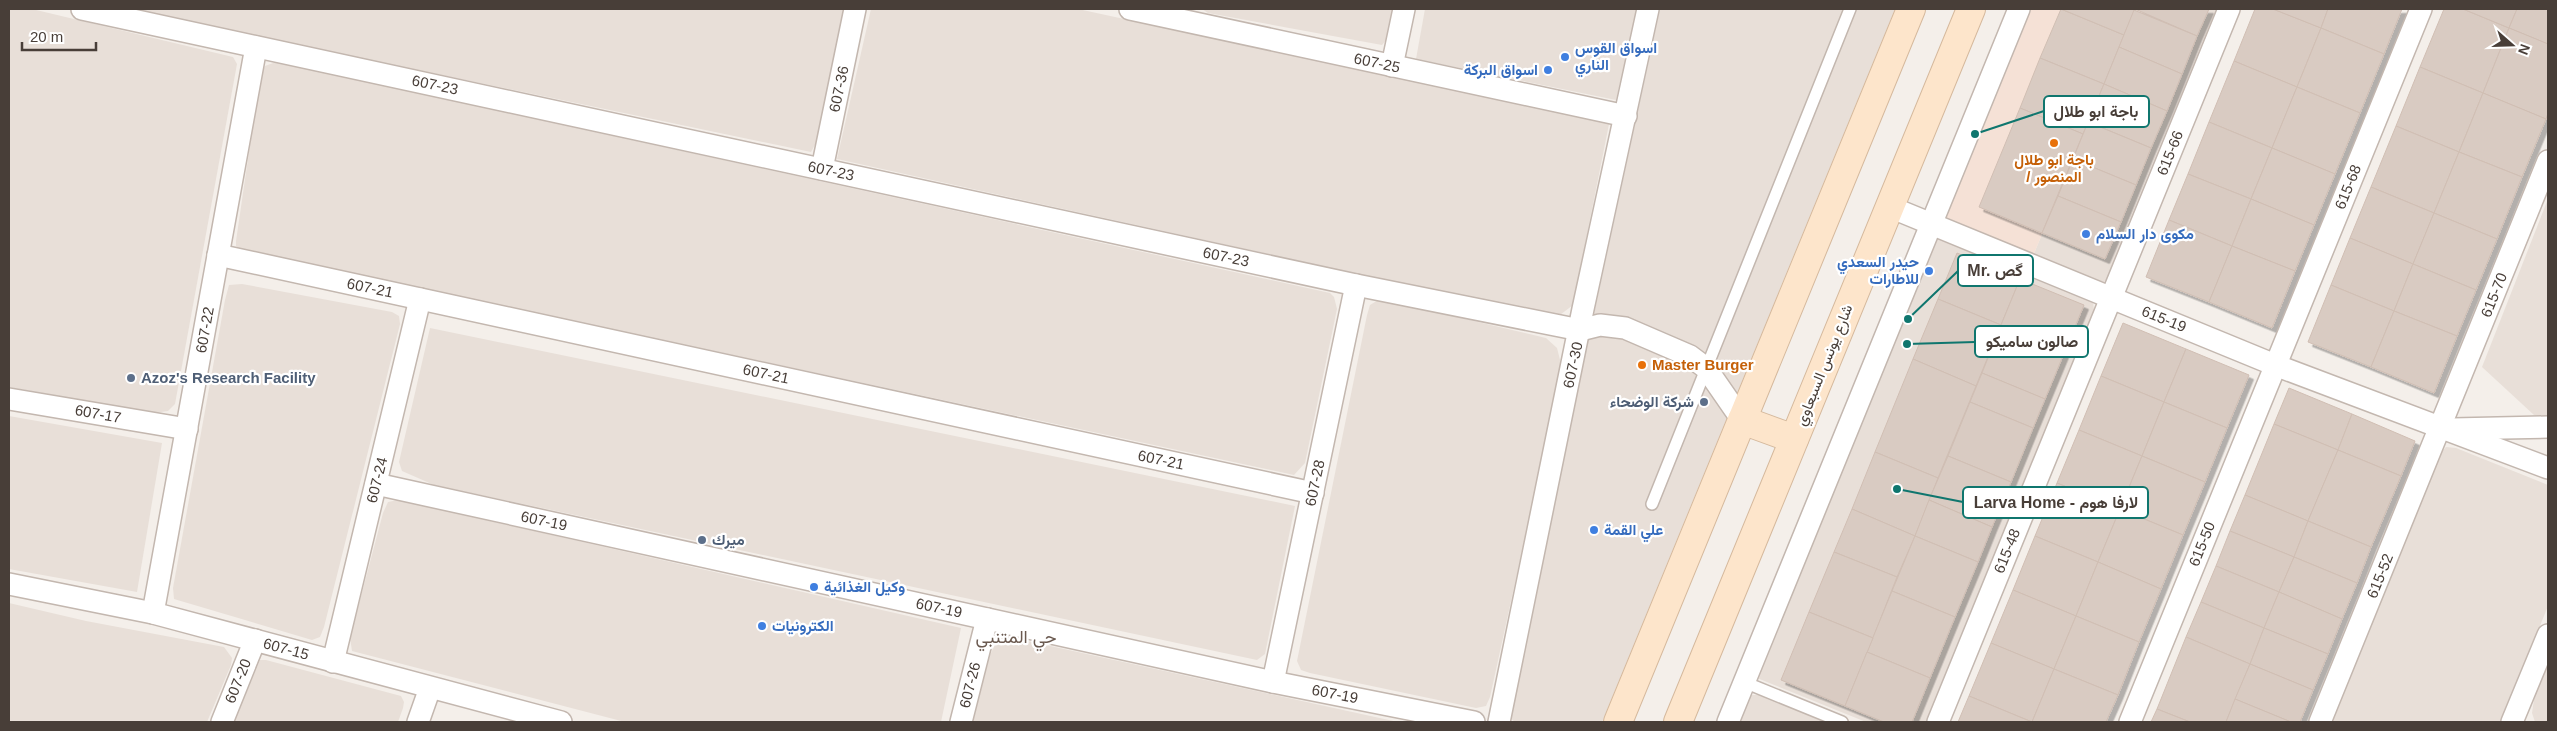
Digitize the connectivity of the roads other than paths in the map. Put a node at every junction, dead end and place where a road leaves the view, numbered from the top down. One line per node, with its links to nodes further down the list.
1 (82, 9): 13 (street, 607-23)
2 (855, 9): 17 (street, 607-36)
3 (1130, 9): 12 (street, 607-25)
4 (1404, 9): 14 (street)
5 (1648, 9): 15 (street, 607-30)
6 (1850, 9): 26 (lane)
7 (1911, 9): 28 (main road)
8 (1971, 9): 18 (main road, شارع يونس السبعاوي)
9 (2019, 9): 19 (street)
10 (2229, 9): 22 (street, 615-66)
11 (2421, 9): 25 (street, 615-68)
12 (1188, 15): 14 (street, 607-25)
13 (256, 46): 17 (street, 607-23); 20 (street, 607-22)
14 (1392, 66): 15 (street, 607-25)
15 (1626, 116): 24 (street, 607-30)
16 (2548, 161): 31 (street, 615-70)
17 (822, 169): 21 (street, 607-23)
18 (1890, 207): 19 (street, 615-19); 32 (main road, شارع يونس السبعاوي)
19 (1931, 224): 22 (street, 615-19); 44 (street)
20 (218, 255): 23 (street, 607-21); 30 (street, 607-22)
21 (1356, 285): 24 (street, 607-23); 35 (street, 607-28)
22 (2111, 297): 25 (street, 615-19); 56 (street, 615-48)
23 (420, 298): 34 (street, 607-24); 35 (street, 607-21)
24 (1580, 330): 26 (street); 51 (street, 607-30)
25 (2275, 365): 31 (street, 615-19); 57 (street, 615-50)
26 (1706, 368): 28 (street); 36 (lane)
27 (9, 399): 30 (street, 607-17)
28 (1742, 420): 32 (main road); 52 (main road)
29 (2548, 427): 31 (street, 615-19)
30 (187, 429): 38 (street, 607-22)
31 (2440, 429): 33 (street, 615-19); 58 (street, 615-52)
32 (1794, 439): 53 (main road, شارع يونس السبعاوي)
33 (2548, 468)
34 (376, 484): 39 (street, 607-19); 42 (street, 607-24)
35 (1313, 493): 43 (street, 607-28)
36 (1652, 504)
37 (9, 584): 38 (street, 607-15)
38 (154, 613): 41 (street, 607-15)
39 (987, 618): 43 (street, 607-19); 49 (street, 607-26)
40 (2548, 635): 59 (street)
41 (255, 640): 42 (street, 607-15); 46 (street, 607-20)
42 (333, 662): 45 (street, 607-15)
43 (1273, 682): 50 (street, 607-19)
44 (1744, 682): 54 (street); 55 (lane)
45 (430, 688): 47 (street); 48 (street, 607-15)
46 (222, 722)
47 (418, 722)
48 (561, 722)
49 (960, 722)
50 (1474, 722)
51 (1499, 722)
52 (1618, 722)
53 (1678, 722)
54 (1728, 722)
55 (1842, 722)
56 (1938, 722)
57 (2130, 722)
58 (2320, 722)
59 (2512, 722)

